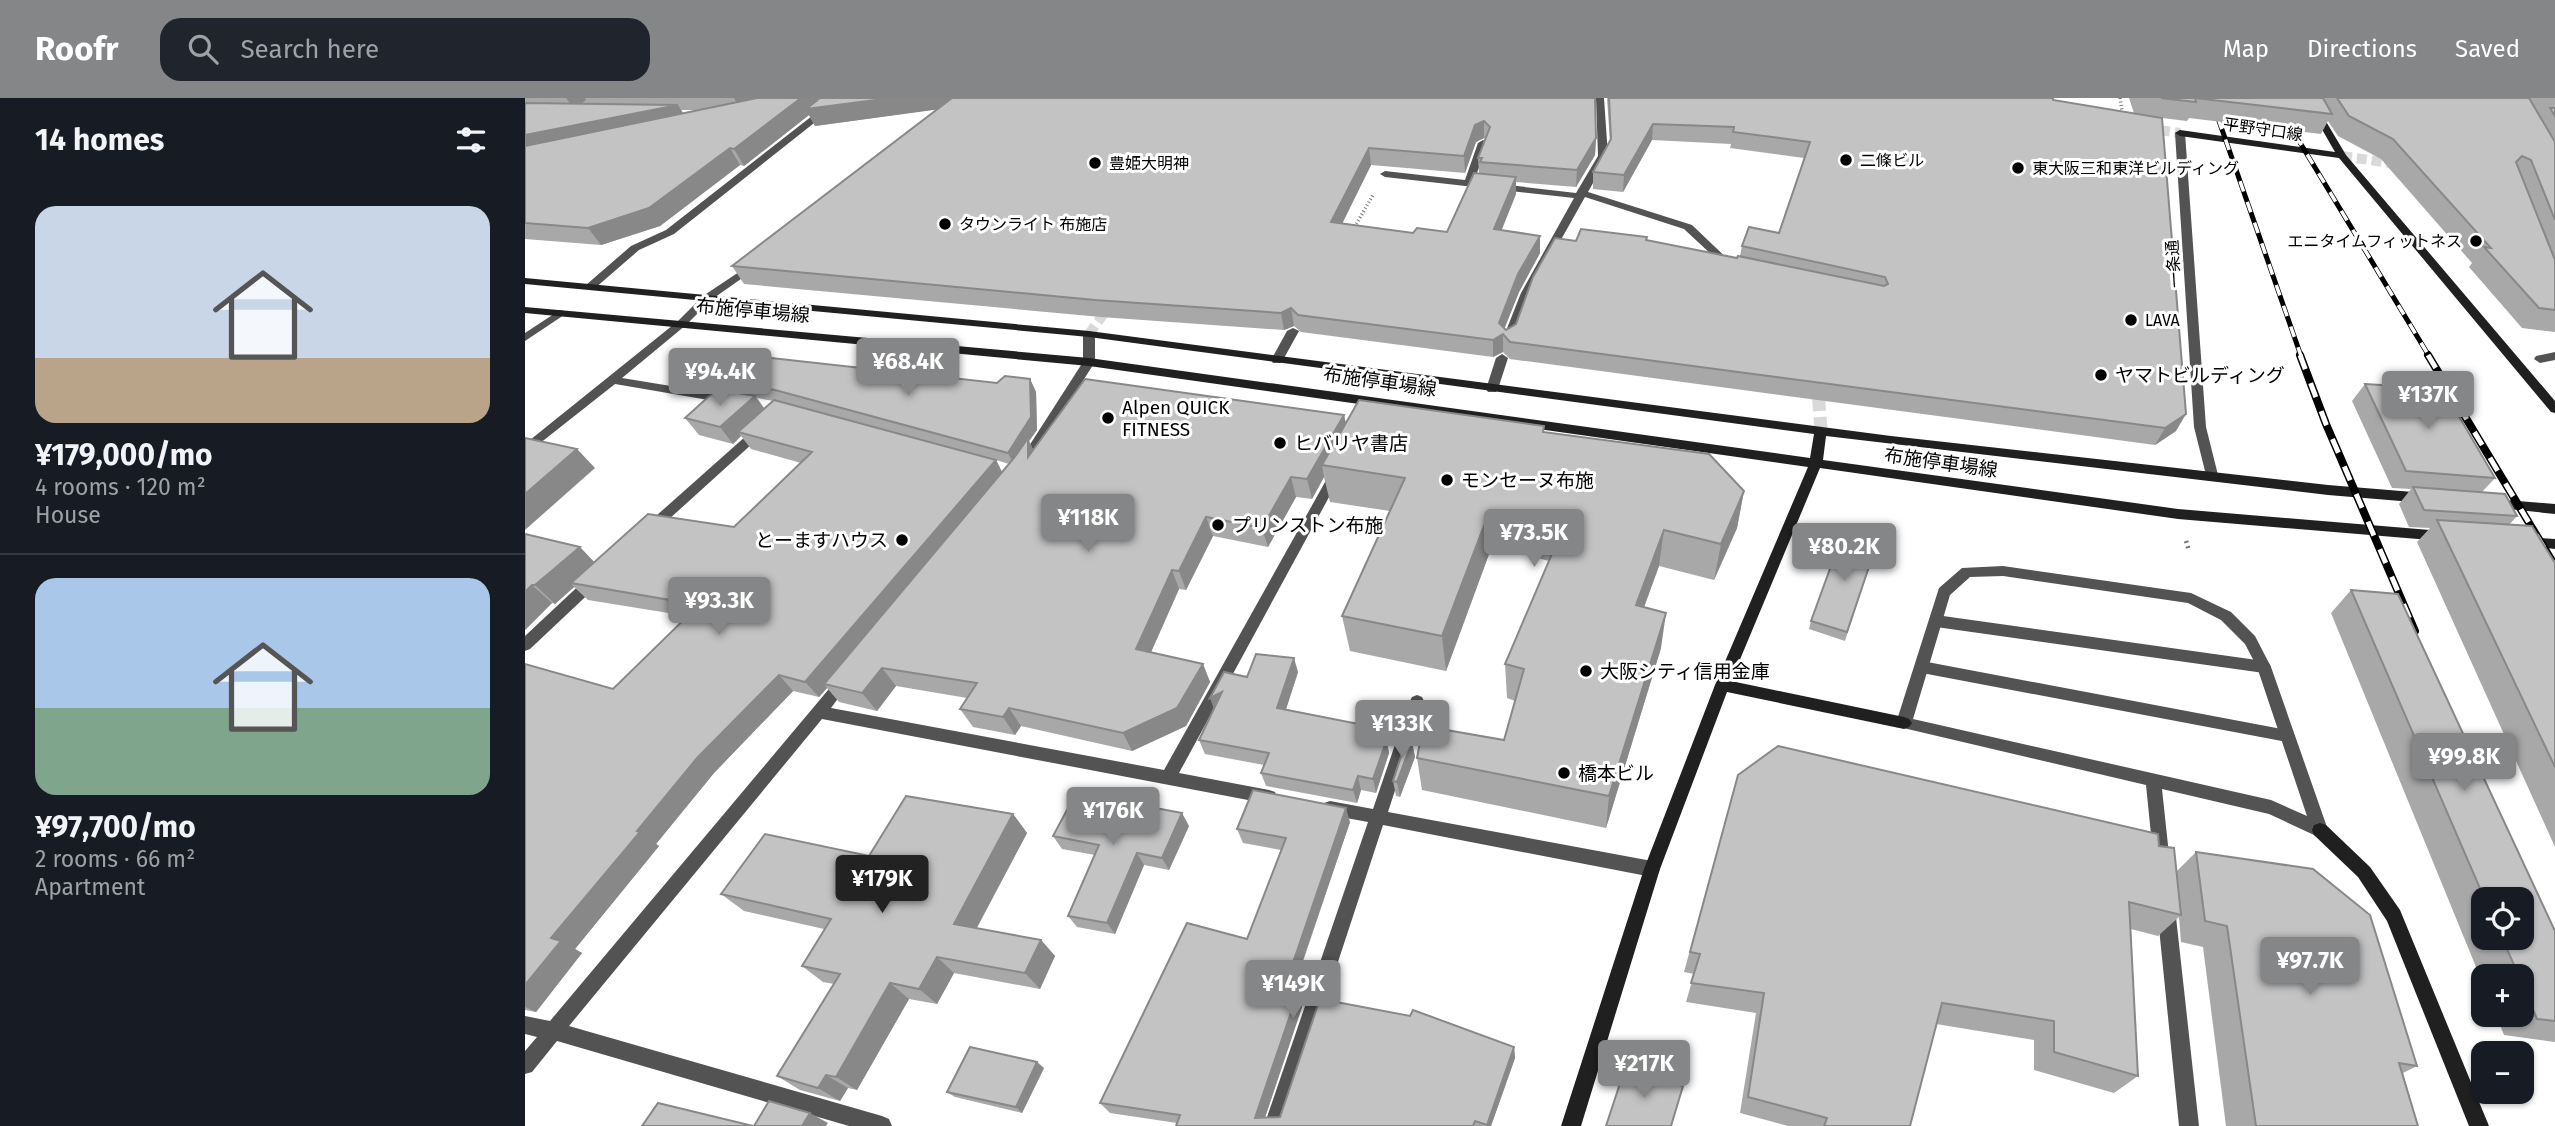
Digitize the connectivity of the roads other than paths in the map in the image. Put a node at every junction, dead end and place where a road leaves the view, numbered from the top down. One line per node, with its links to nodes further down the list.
1 (829, 98): 4 (street); 14 (street)
2 (1600, 98): 10 (street)
3 (2308, 98): 7 (main road)
4 (816, 100)
5 (2180, 133): 7 (main road, 平野守口線); 38 (street, 一条通)
6 (1483, 143): 9 (street)
7 (2342, 156): 31 (main road)
8 (1385, 174): 9 (street)
9 (1469, 183): 10 (street)
10 (1580, 194): 12 (street); 22 (street)
11 (762, 259): 15 (street)
12 (1741, 269)
13 (525, 281): 14 (main road, 布施停車場線)
14 (590, 287): 15 (main road, 布施停車場線)
15 (707, 298): 18 (street); 20 (main road, 布施停車場線)
16 (525, 310): 17 (main road, 布施停車場線)
17 (560, 313): 18 (main road, 布施停車場線); 21 (street)
18 (682, 323): 27 (main road, 布施停車場線); 28 (street)
19 (1293, 331): 26 (street)
20 (1089, 334): 26 (main road, 布施停車場線); 27 (street)
21 (525, 338)
22 (1508, 341)
23 (2555, 356): 25 (street)
24 (1502, 358): 29 (street)
25 (2540, 359)
26 (1277, 360): 29 (main road, 布施停車場線)
27 (1089, 362): 36 (main road, 布施停車場線); 37 (street)
28 (614, 380): 30 (street); 34 (street)
29 (1492, 389): 33 (main road, 布施停車場線)
30 (744, 402)
31 (2555, 409)
32 (773, 419): 42 (street)
33 (1821, 430): 36 (main road); 38 (main road, 布施停車場線)
34 (525, 451)
35 (1343, 461): 57 (street)
36 (1816, 462): 43 (main road, 布施停車場線); 52 (main road)
37 (1017, 473)
38 (2212, 475): 39 (main road, 布施停車場線)
39 (2435, 499)
40 (2475, 502): 41 (main road)
41 (2555, 509)
42 (641, 537)
43 (2458, 537)
44 (2513, 541): 45 (main road)
45 (2555, 544)
46 (602, 573): 48 (street)
47 (1936, 621): 49 (street); 50 (street); 50 (street)
48 (525, 645)
49 (1922, 667): 55 (street); 56 (street)
50 (2264, 667): 56 (street)
51 (853, 671): 54 (street)
52 (1722, 685): 55 (main road); 63 (main road)
53 (1417, 701): 61 (street)
54 (819, 712): 57 (street); 65 (street)
55 (1904, 723): 58 (street)
56 (2287, 736): 62 (street)
57 (1168, 778): 59 (street)
58 (2153, 779): 62 (street); 70 (street)
59 (1287, 800)
60 (1313, 805): 61 (street)
61 (1379, 817): 63 (street); 68 (street)
62 (2321, 830): 71 (main road)
63 (1652, 869): 69 (main road)
64 (525, 1025): 65 (street)
65 (554, 1031): 66 (street); 67 (street)
66 (525, 1065)
67 (873, 1125)
68 (1274, 1126)
69 (1571, 1126)
70 (2189, 1126)
71 (2479, 1126)

